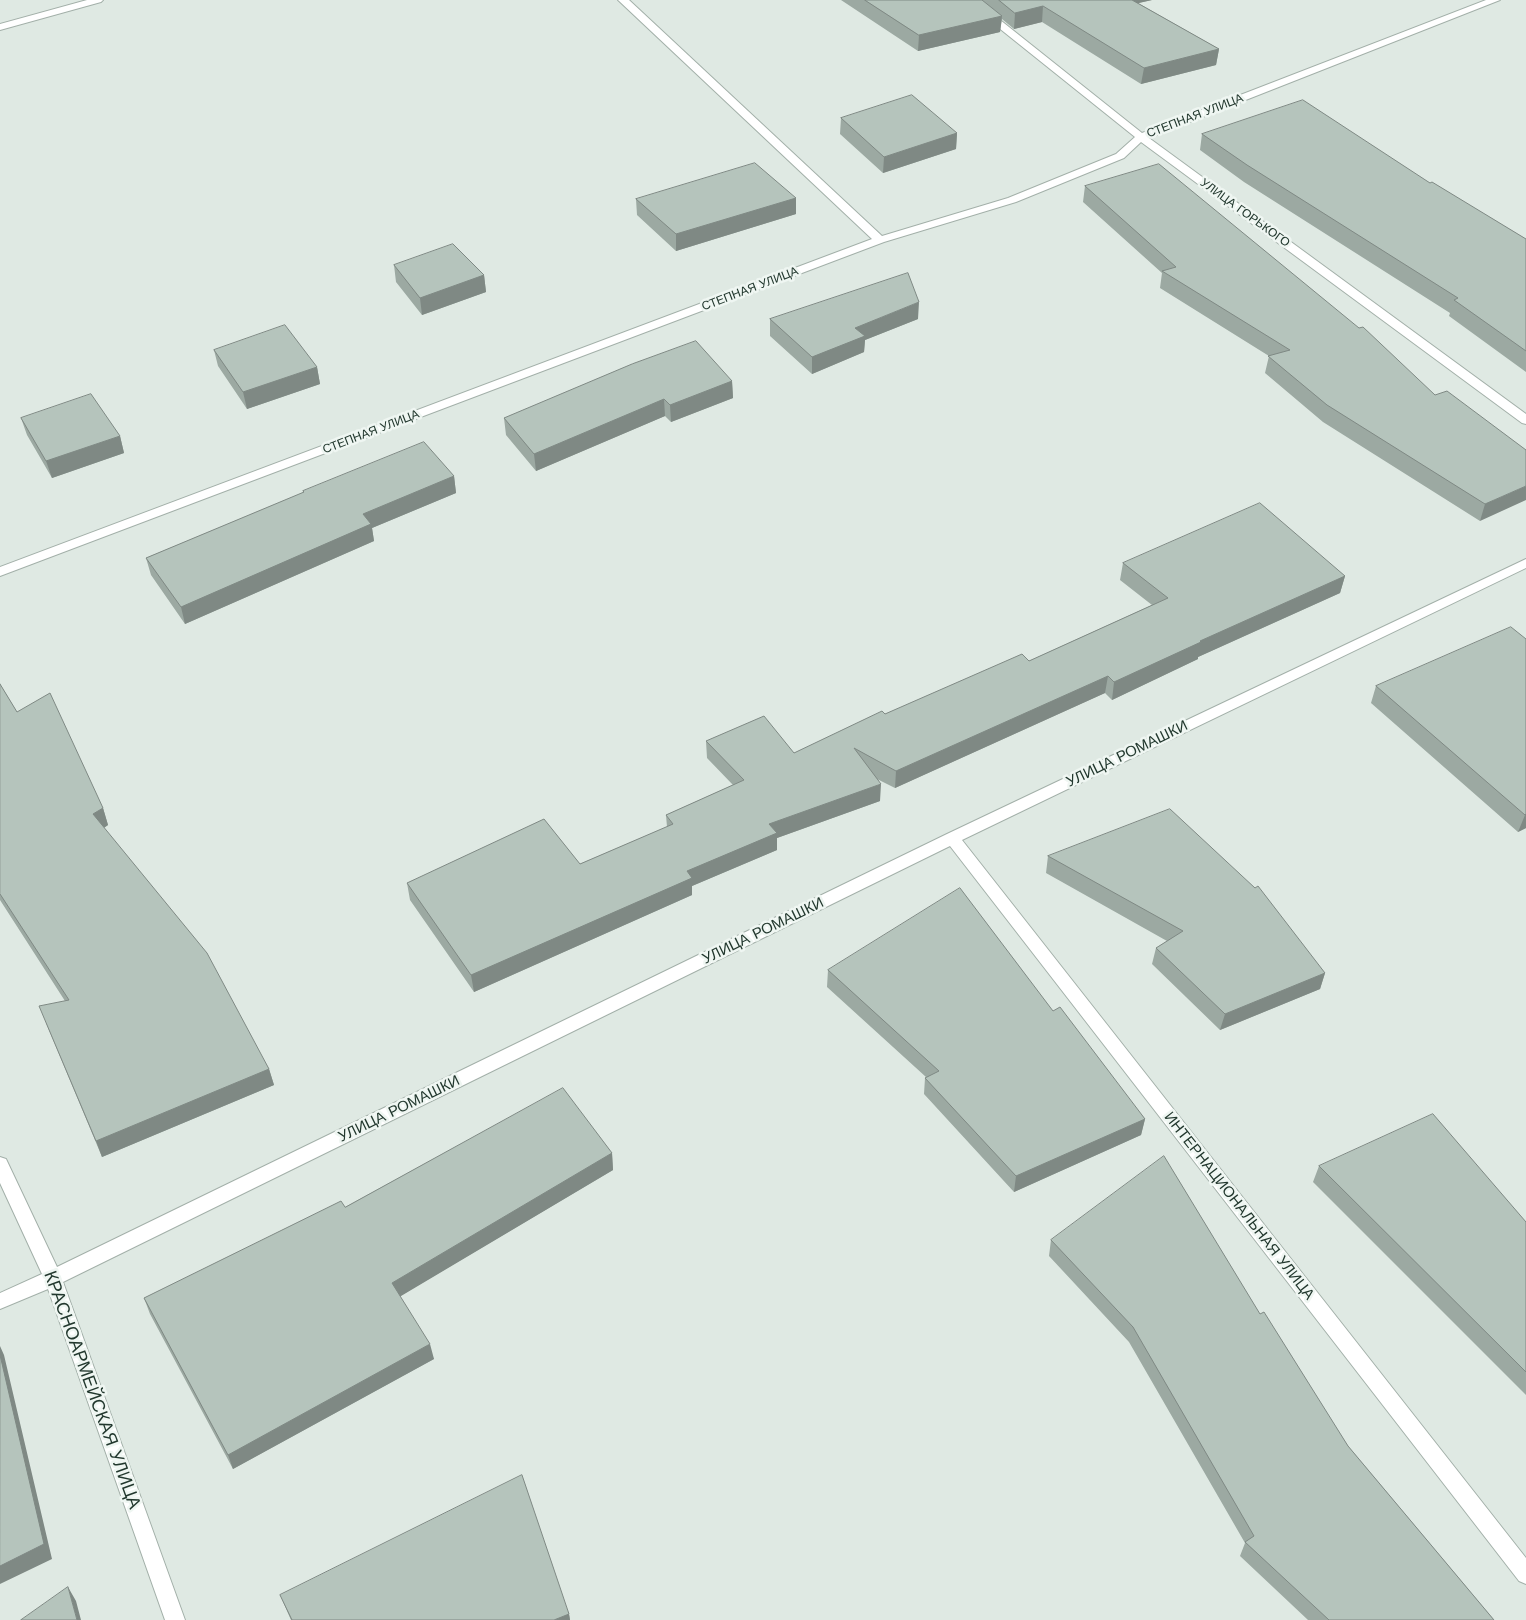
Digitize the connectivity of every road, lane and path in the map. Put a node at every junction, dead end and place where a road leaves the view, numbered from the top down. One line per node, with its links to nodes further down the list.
1 (98, 0): 5 (street)
2 (623, 0): 7 (street)
3 (969, 0): 6 (street, УЛИЦА ГОРЬКОГО)
4 (1495, 0): 6 (street, СТЕПНАЯ УЛИЦА)
5 (0, 27)
6 (1141, 137): 7 (street, СТЕПНАЯ УЛИЦА); 8 (street, УЛИЦА ГОРЬКОГО)
7 (880, 240): 10 (street, СТЕПНАЯ УЛИЦА)
8 (1526, 420)
9 (1526, 563): 11 (street, УЛИЦА РОМАШКИ)
10 (0, 572)
11 (952, 838): 13 (street, УЛИЦА РОМАШКИ); 15 (street, ИНТЕРНАЦИОНАЛЬНАЯ УЛИЦА)
12 (0, 1164): 13 (street, КРАСНОАРМЕЙСКАЯ УЛИЦА)
13 (53, 1278): 14 (street, УЛИЦА РОМАШКИ); 16 (street, КРАСНОАРМЕЙСКАЯ УЛИЦА)
14 (0, 1301)
15 (1526, 1574)
16 (175, 1620)

